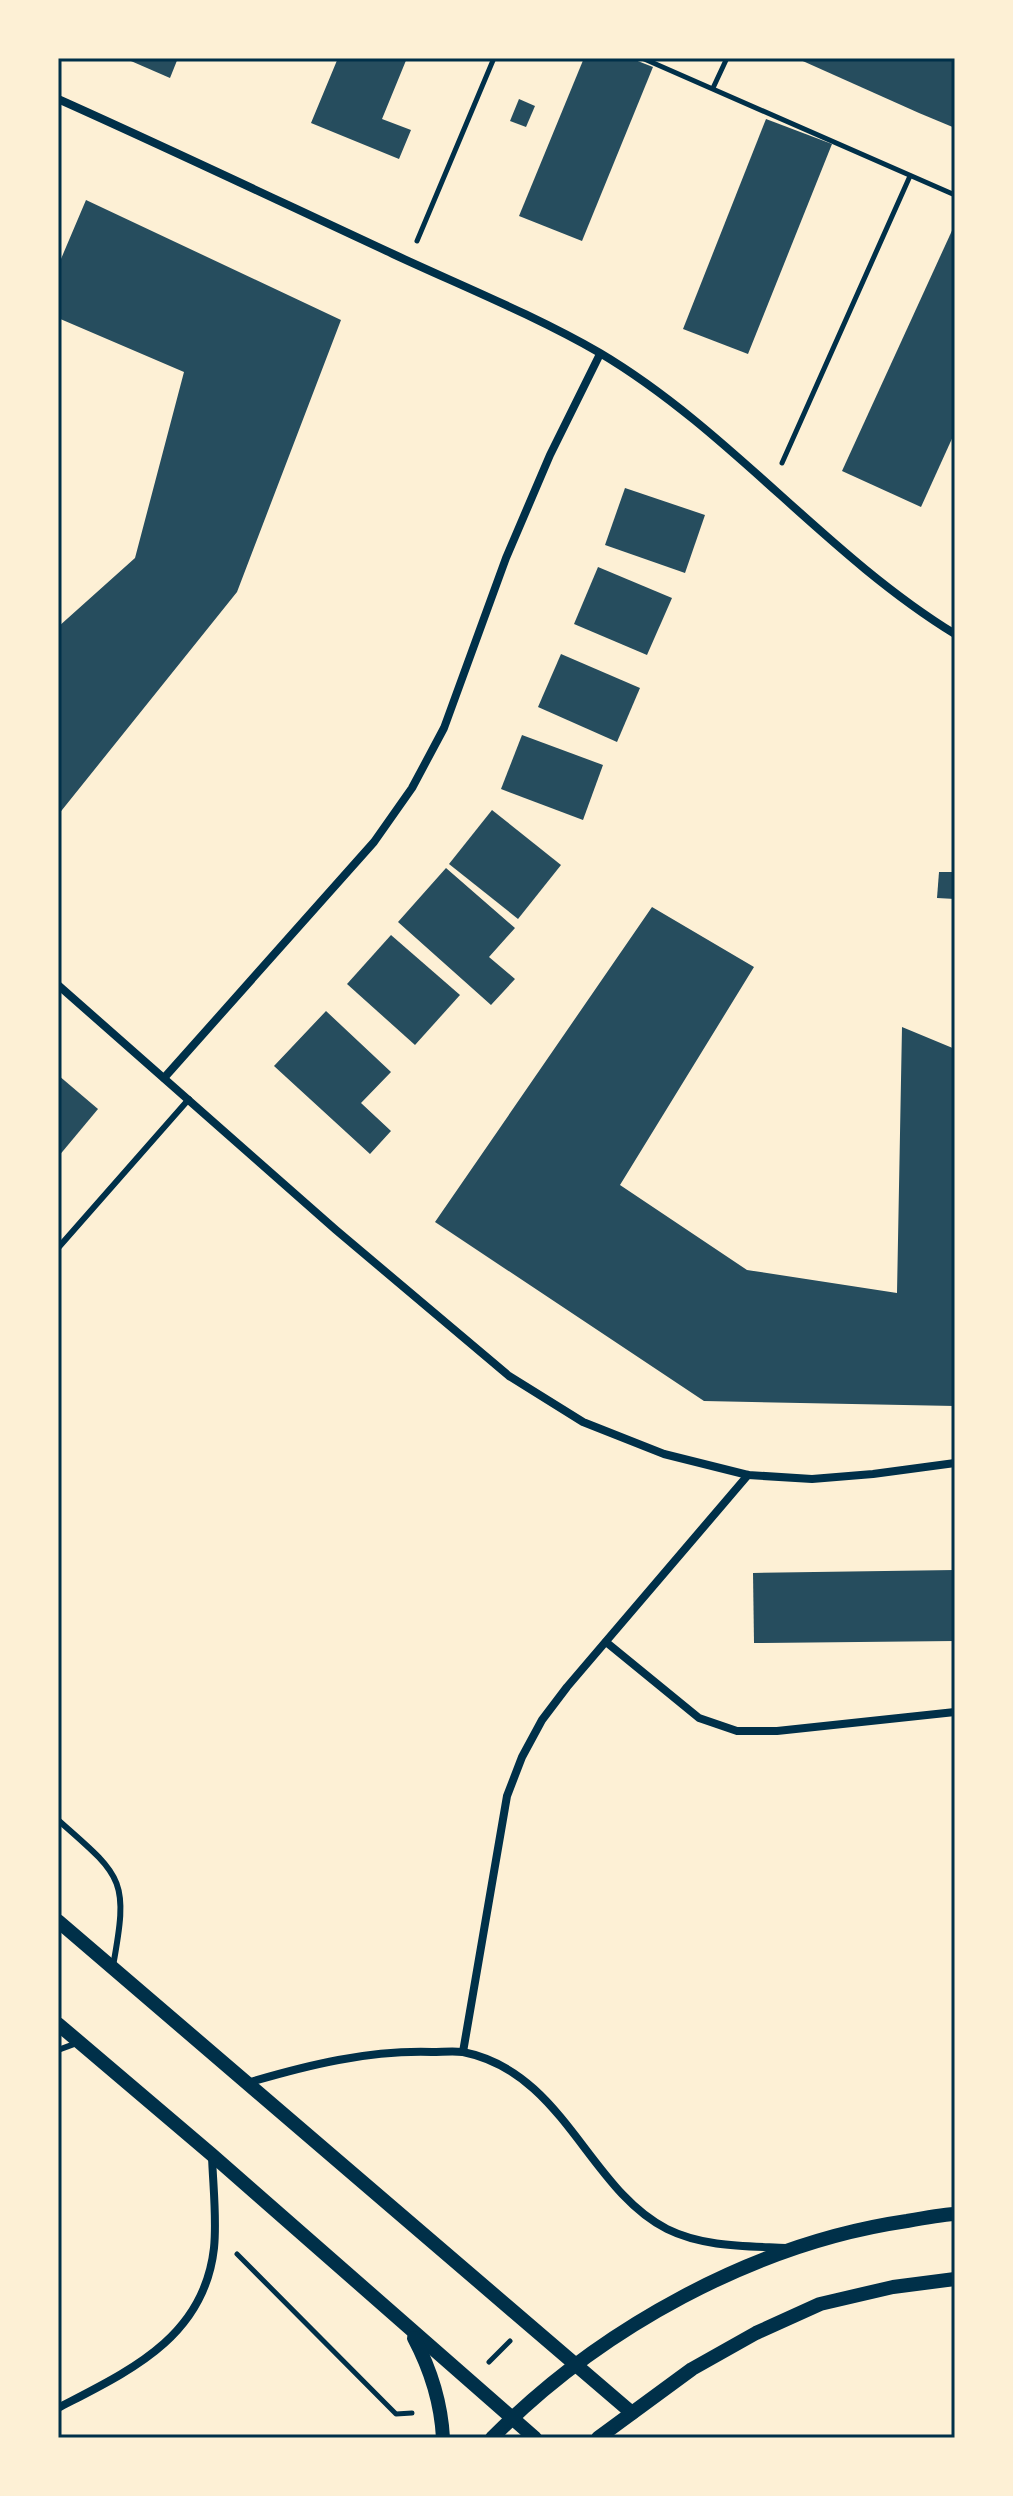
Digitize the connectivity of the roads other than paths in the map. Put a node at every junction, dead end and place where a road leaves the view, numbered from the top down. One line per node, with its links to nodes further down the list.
1 (58, 99): 2 (street)
2 (600, 354): 3 (street); 5 (street)
3 (955, 634)
4 (58, 985): 5 (street)
5 (164, 1078): 6 (street)
6 (189, 1099): 7 (lane); 9 (street)
7 (58, 1248)
8 (955, 1463): 9 (street)
9 (748, 1475): 10 (street)
10 (606, 1642): 11 (street); 18 (street)
11 (955, 1712)
12 (58, 1820): 14 (lane)
13 (58, 1921): 14 (street)
14 (112, 1969): 19 (street)
15 (58, 2024): 16 (street)
16 (79, 2043): 17 (lane); 20 (street)
17 (58, 2050)
18 (463, 2052): 19 (street); 22 (street)
19 (247, 2083): 25 (street)
20 (211, 2154): 24 (street); 26 (street)
21 (955, 2214): 22 (street)
22 (791, 2249): 25 (street)
23 (955, 2279): 27 (street)
24 (410, 2330): 28 (street); 29 (street)
25 (577, 2364): 27 (street); 28 (street)
26 (58, 2408)
27 (632, 2413): 32 (street)
28 (512, 2418): 30 (street); 31 (street)
29 (443, 2438)
30 (492, 2438)
31 (535, 2438)
32 (598, 2438)

